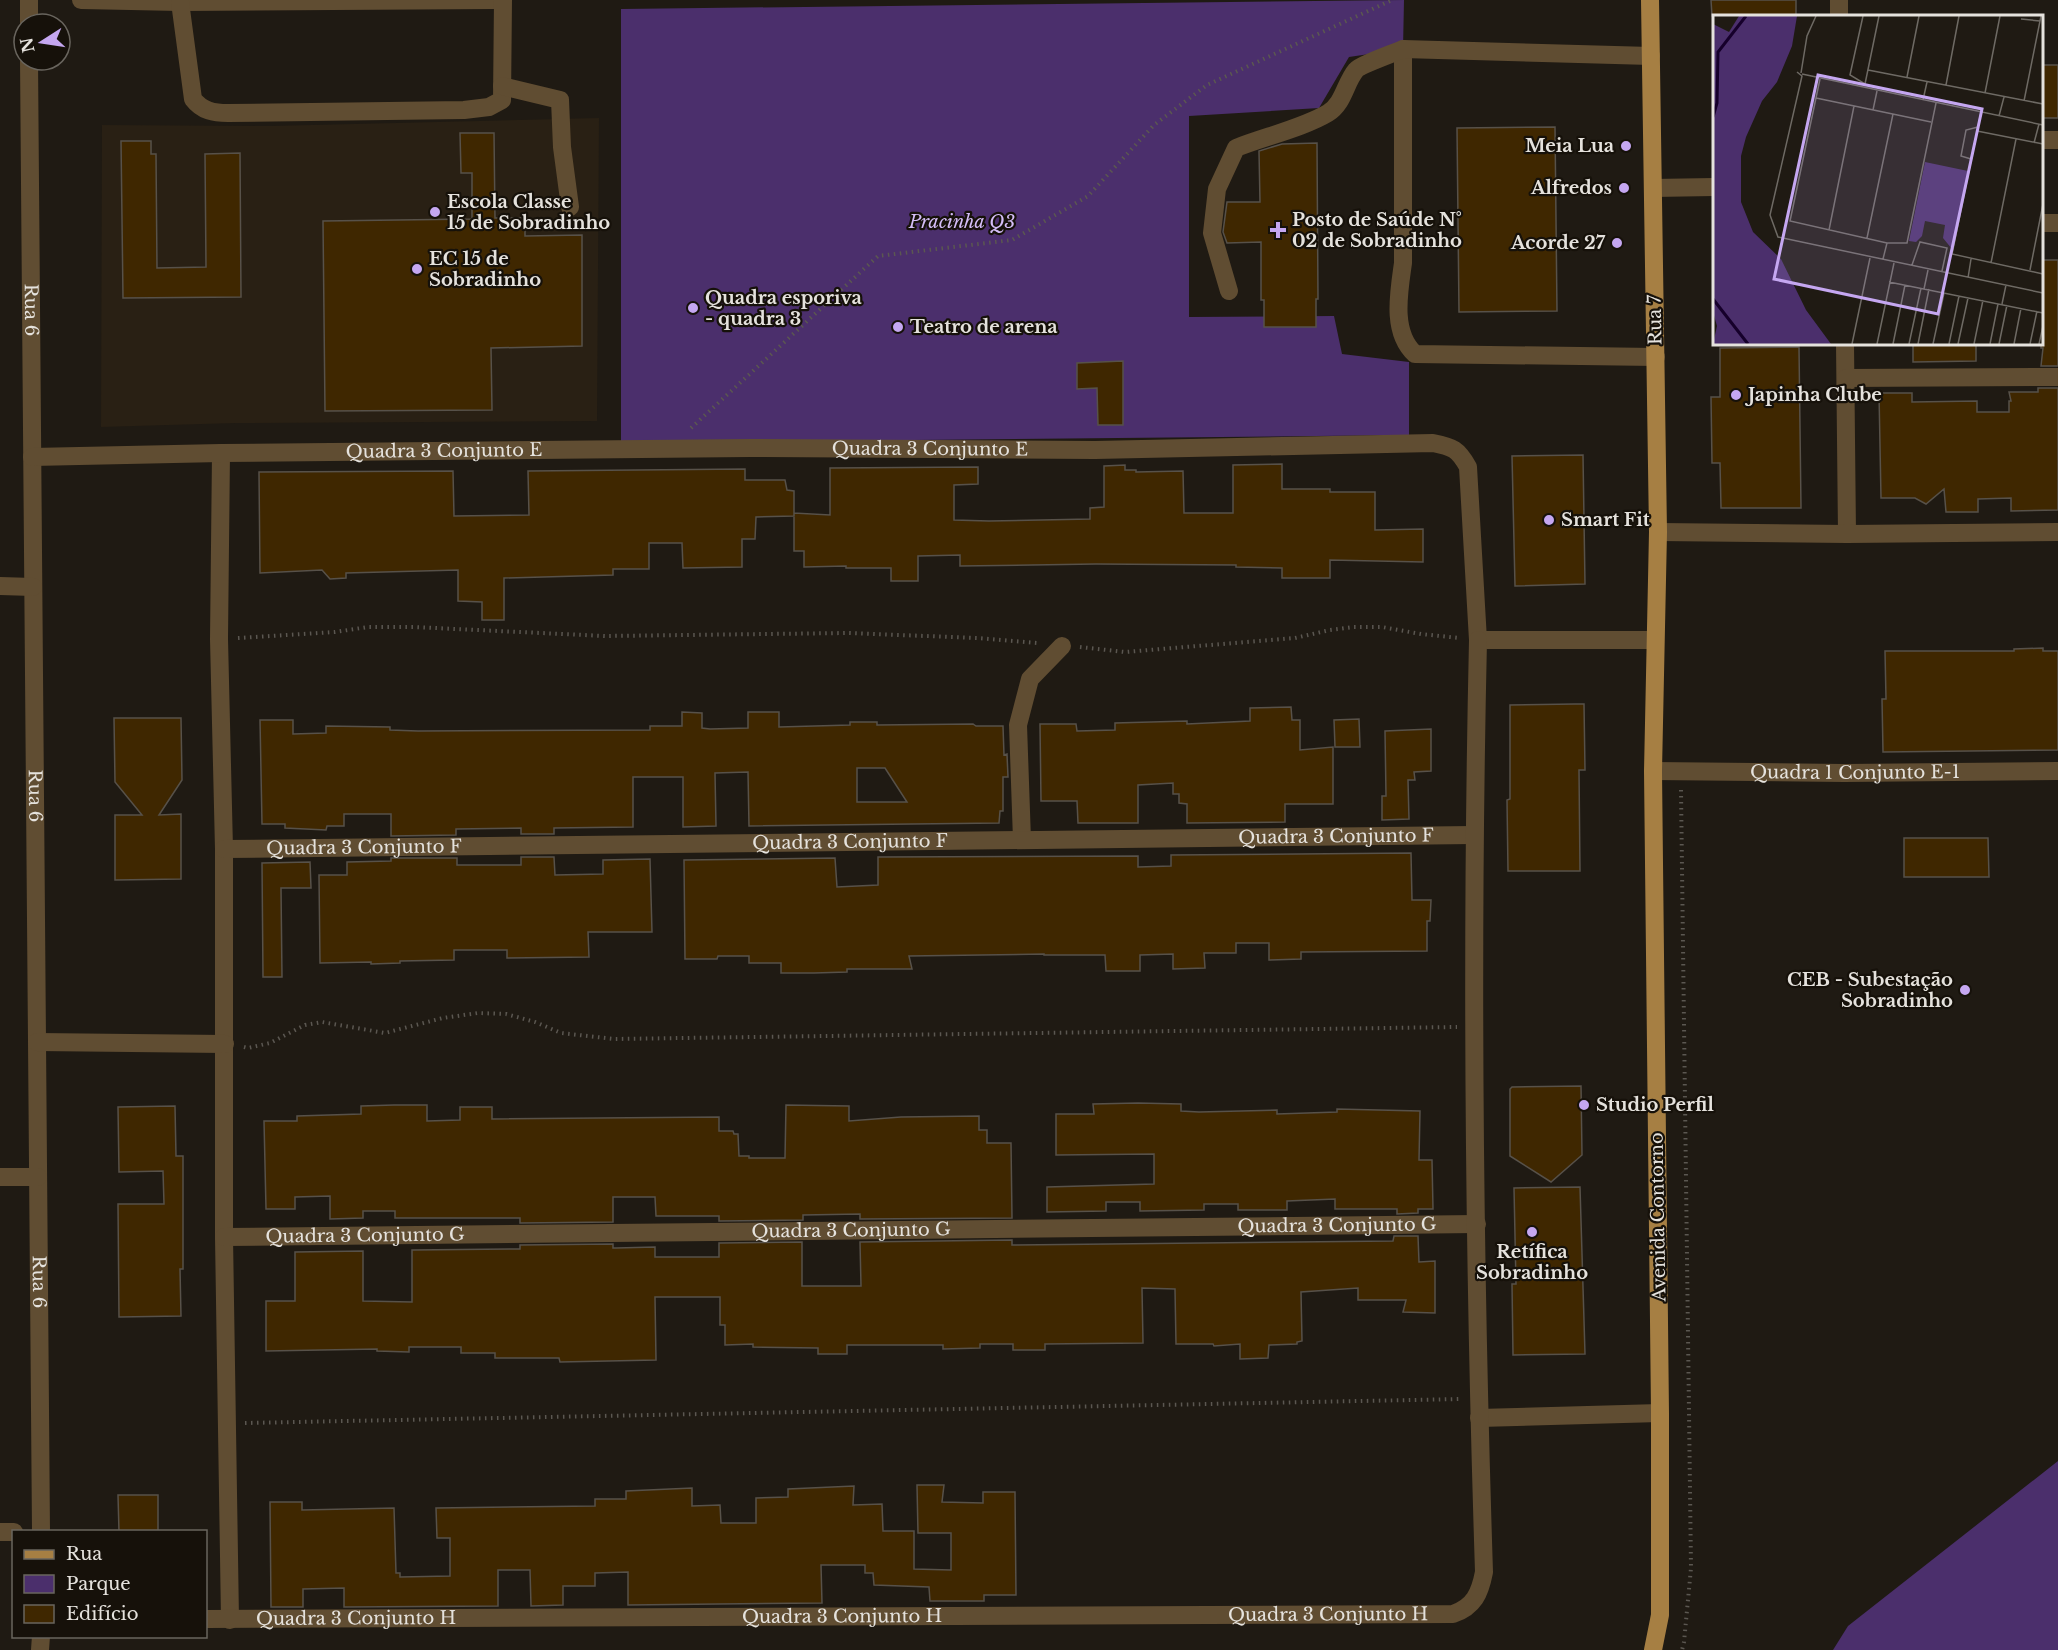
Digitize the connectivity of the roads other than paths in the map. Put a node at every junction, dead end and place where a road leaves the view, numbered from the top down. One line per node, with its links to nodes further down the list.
1 (81, 0): 6 (street)
2 (496, 0): 5 (street)
3 (503, 0): 10 (street)
4 (1650, 0): 8 (main road, Rua 7)
5 (219, 1): 6 (street)
6 (180, 2): 10 (street)
7 (1403, 49): 8 (street); 14 (street); 16 (street)
8 (1651, 56): 12 (main road, Rua 7)
9 (29, 72): 20 (street, Rua 6)
10 (502, 86): 13 (street)
11 (1713, 187): 12 (street)
12 (1653, 188): 16 (main road, Rua 7)
13 (570, 207)
14 (1228, 291)
15 (1845, 345): 18 (street)
16 (1656, 357): 21 (main road, Rua 7)
17 (2058, 377): 18 (street)
18 (1846, 378): 23 (street)
19 (221, 453): 20 (street, Quadra 3 Conjunto E); 26 (street, Quadra 3 Conjunto E); 33 (street)
20 (32, 457): 25 (street, Rua 6)
21 (1658, 532): 23 (street); 27 (main road, Rua 7)
22 (2058, 532): 23 (street)
23 (1847, 534)
24 (0, 586): 25 (street)
25 (33, 587): 34 (street, Rua 6)
26 (1478, 640): 27 (street); 31 (street, Quadra 3 Conjunto E)
27 (1655, 640): 29 (main road, Avenida Contorno)
28 (1062, 646): 32 (street)
29 (1653, 771): 30 (street, Quadra 1 Conjunto E-1); 40 (main road, Avenida Contorno)
30 (2058, 771)
31 (1474, 835): 32 (street, Quadra 3 Conjunto F); 38 (street, Quadra 3 Conjunto E)
32 (1022, 840): 33 (street, Quadra 3 Conjunto F)
33 (224, 849): 35 (street)
34 (37, 1042): 35 (street); 37 (street, Rua 6)
35 (225, 1044): 39 (street)
36 (0, 1177): 37 (street)
37 (38, 1177): 42 (street, Rua 6)
38 (1477, 1224): 39 (street, Quadra 3 Conjunto G); 41 (street, Quadra 3 Conjunto E)
39 (224, 1237): 45 (street)
40 (1660, 1413): 41 (street); 46 (main road, Avenida Contorno)
41 (1479, 1418): 43 (street, Quadra 3 Conjunto E)
42 (41, 1530)
43 (1453, 1614): 45 (street, Quadra 3 Conjunto H)
44 (207, 1620): 45 (street, Quadra 3 Conjunto H)
45 (230, 1620)
46 (1653, 1650)

